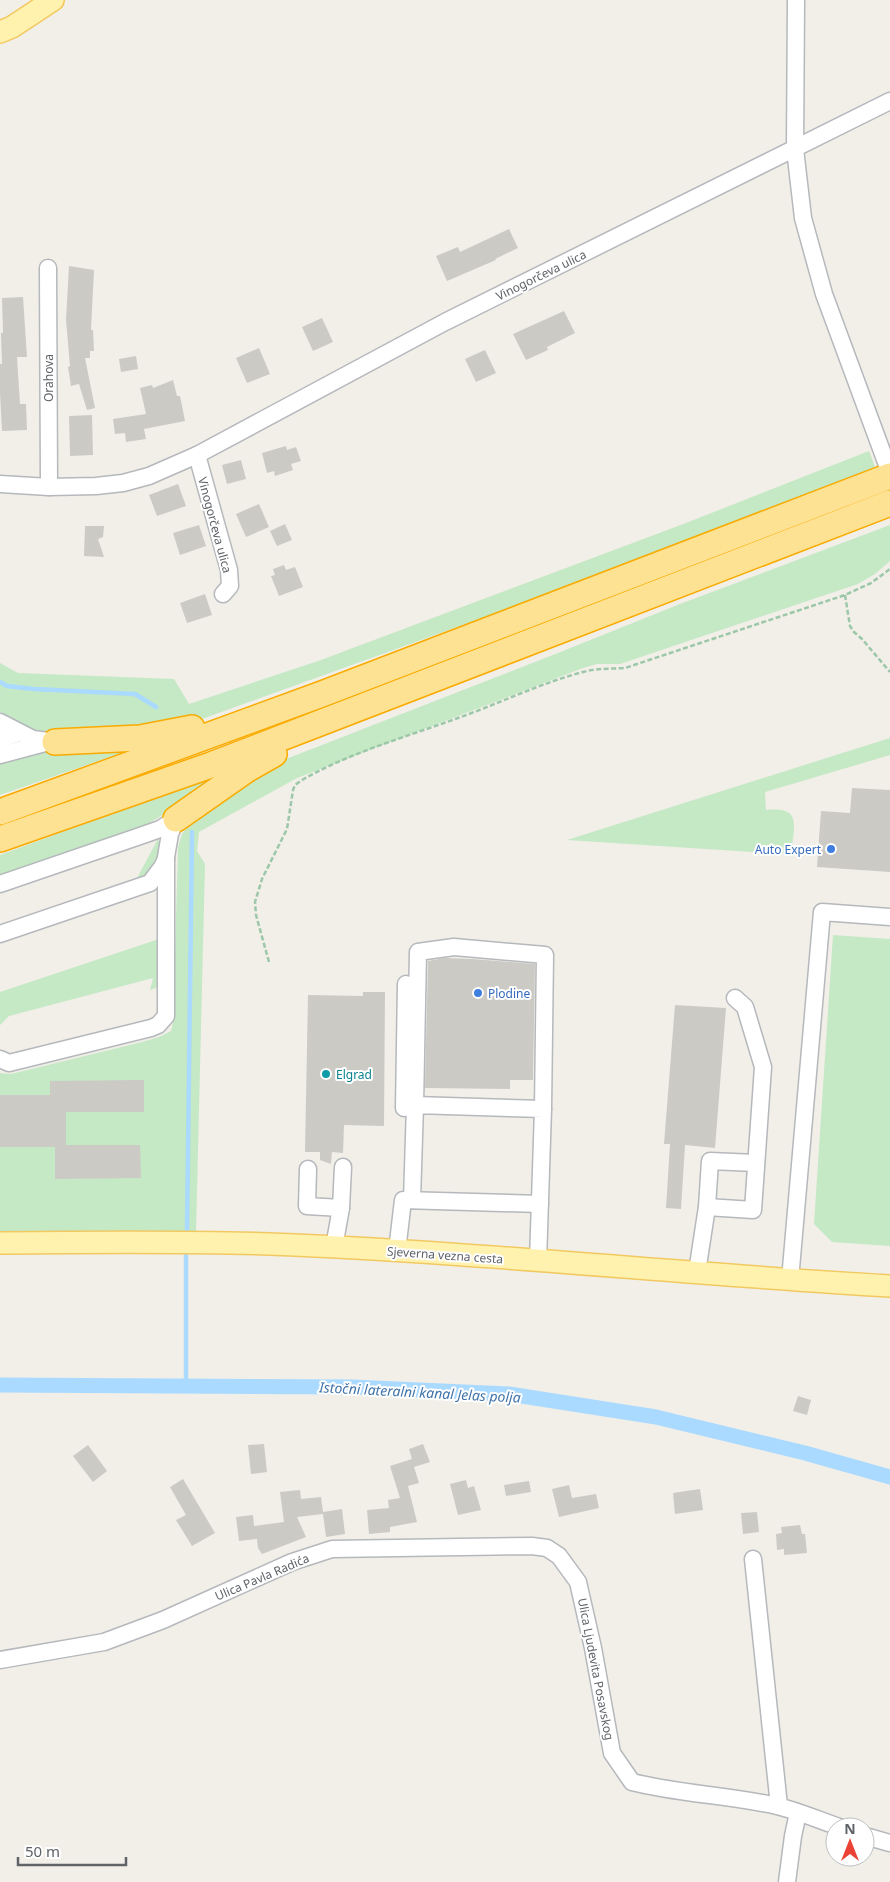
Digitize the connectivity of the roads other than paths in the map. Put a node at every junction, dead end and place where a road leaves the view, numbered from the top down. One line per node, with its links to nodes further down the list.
1 (53, 0): 3 (main road)
2 (796, 0): 5 (street)
3 (0, 32)
4 (890, 101): 5 (street, Vinogorčeva ulica)
5 (796, 149): 7 (street, Vinogorčeva ulica); 8 (street)
6 (48, 268): 10 (street, Orahova)
7 (196, 455): 10 (street, Vinogorčeva ulica); 12 (street, Vinogorčeva ulica)
8 (890, 474): 14 (highway)
9 (0, 484): 10 (street, Vinogorčeva ulica)
10 (49, 487)
11 (890, 503): 13 (highway)
12 (223, 594)
13 (411, 688): 21 (highway); 22 (highway)
14 (322, 694): 18 (highway); 20 (highway)
15 (0, 722): 16 (street)
16 (19, 733): 17 (street); 18 (street)
17 (0, 739)
18 (55, 742): 19 (street)
19 (0, 755)
20 (0, 812)
21 (176, 819): 23 (street); 24 (street)
22 (0, 839)
23 (166, 857): 26 (street); 29 (street)
24 (0, 884)
25 (890, 917): 44 (street)
26 (0, 934)
27 (406, 984): 35 (street)
28 (735, 998): 32 (street)
29 (0, 1059)
30 (415, 1105): 31 (street); 31 (street); 35 (street)
31 (543, 1109): 36 (street)
32 (756, 1163): 37 (street); 37 (street)
33 (343, 1167): 38 (street)
34 (308, 1169): 38 (street)
35 (407, 1200): 36 (street); 41 (street)
36 (540, 1204): 42 (street)
37 (707, 1207): 43 (street)
38 (341, 1208): 40 (street)
39 (0, 1243): 40 (main road, Sjeverna vezna cesta)
40 (334, 1247): 41 (main road, Sjeverna vezna cesta)
41 (397, 1251): 42 (main road, Sjeverna vezna cesta)
42 (538, 1261): 43 (main road, Sjeverna vezna cesta)
43 (697, 1272): 44 (main road, Sjeverna vezna cesta)
44 (790, 1280): 45 (main road, Sjeverna vezna cesta)
45 (890, 1286)
46 (753, 1559): 49 (street)
47 (578, 1582): 48 (street, Ulica Pavla Radića); 49 (street, Ulica Ljudevita Posavskog)
48 (0, 1660)
49 (779, 1806): 50 (street, Ulica Ljudevita Posavskog)
50 (798, 1813): 51 (street, Ulica Ljudevita Posavskog); 54 (street)
51 (825, 1822)
52 (875, 1839): 53 (street)
53 (890, 1843)
54 (787, 1882)

